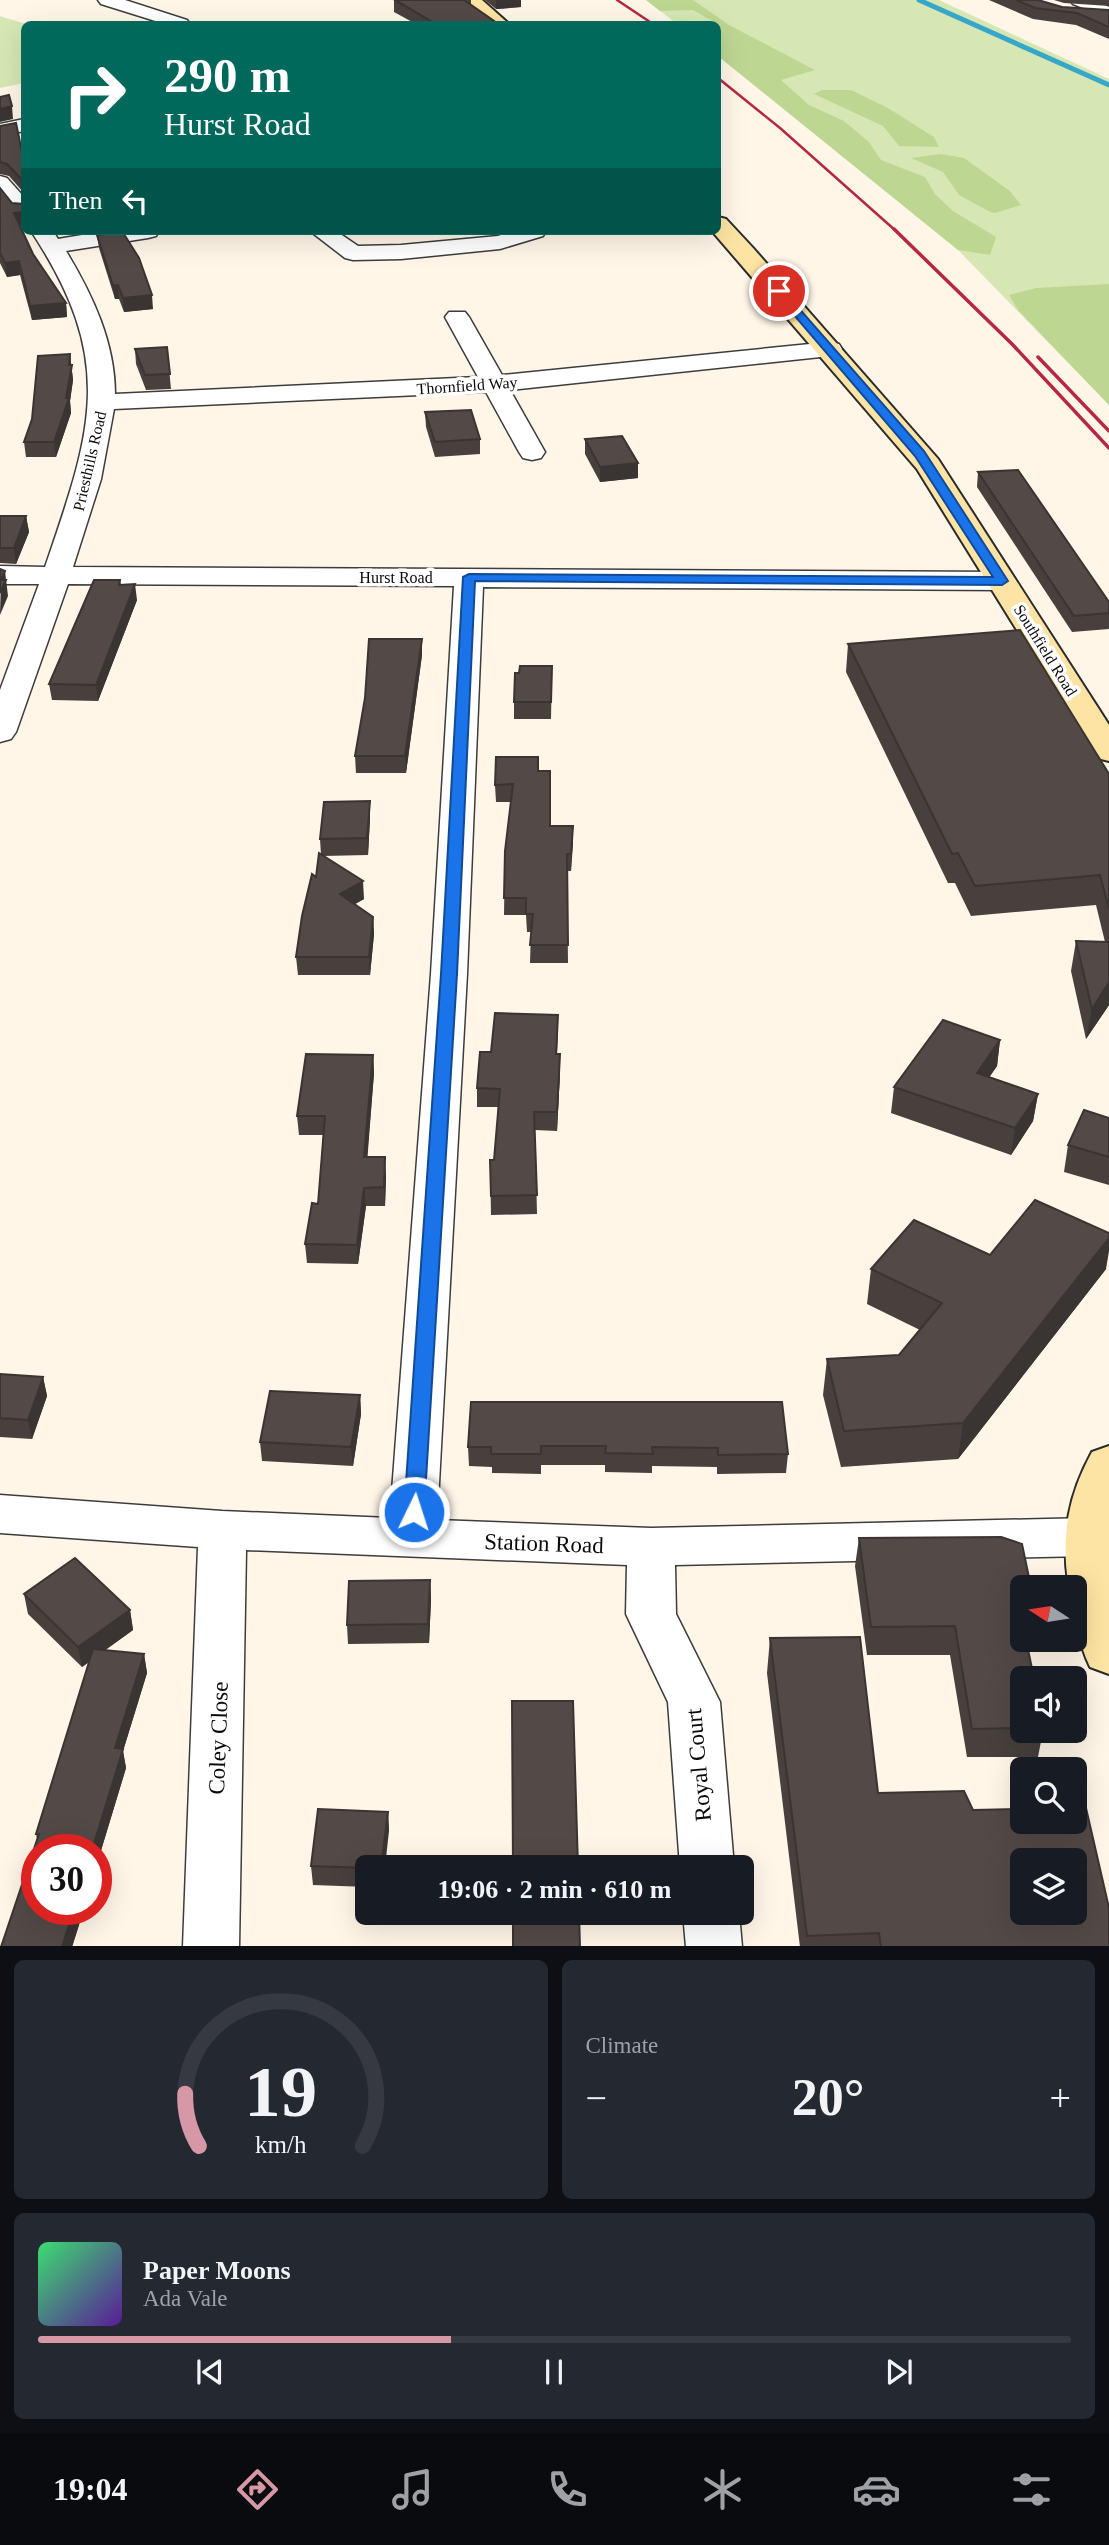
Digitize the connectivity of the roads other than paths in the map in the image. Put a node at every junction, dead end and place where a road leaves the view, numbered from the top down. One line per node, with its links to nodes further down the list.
1 (107, 0): 6 (street)
2 (471, 0): 7 (main road)
3 (1079, 0): 5 (street)
4 (1062, 11): 5 (street)
5 (1109, 13)
6 (172, 21)
7 (496, 21)
8 (21, 126): 9 (street)
9 (0, 130)
10 (0, 182): 11 (street)
11 (21, 206)
12 (721, 227): 18 (main road, Southfield Road)
13 (90, 235): 16 (street)
14 (327, 235): 15 (street)
15 (522, 235)
16 (47, 238): 20 (street, Priesthills Road)
17 (457, 317): 19 (street)
18 (830, 349): 19 (street, Thornfield Way); 25 (main road, Southfield Road)
19 (492, 384): 20 (street, Thornfield Way); 21 (street)
20 (102, 402): 23 (street, Priesthills Road)
21 (532, 452)
22 (0, 575): 23 (street, Hurst Road)
23 (56, 577): 24 (street, Hurst Road); 26 (street, Priesthills Road)
24 (469, 577): 25 (street, Hurst Road); 32 (street)
25 (1002, 581): 27 (main road, Southfield Road)
26 (0, 732)
27 (1109, 751)
28 (1109, 1465): 31 (main road)
29 (0, 1514): 30 (street, Station Road)
30 (222, 1530): 32 (street, Station Road); 37 (street, Coley Close)
31 (1089, 1537): 33 (street, Station Road); 34 (main road)
32 (412, 1539): 33 (street, Station Road)
33 (651, 1547): 35 (street, Royal Court)
34 (1109, 1652)
35 (706, 1855)
36 (712, 1925): 38 (street)
37 (211, 1946)
38 (714, 1946)

